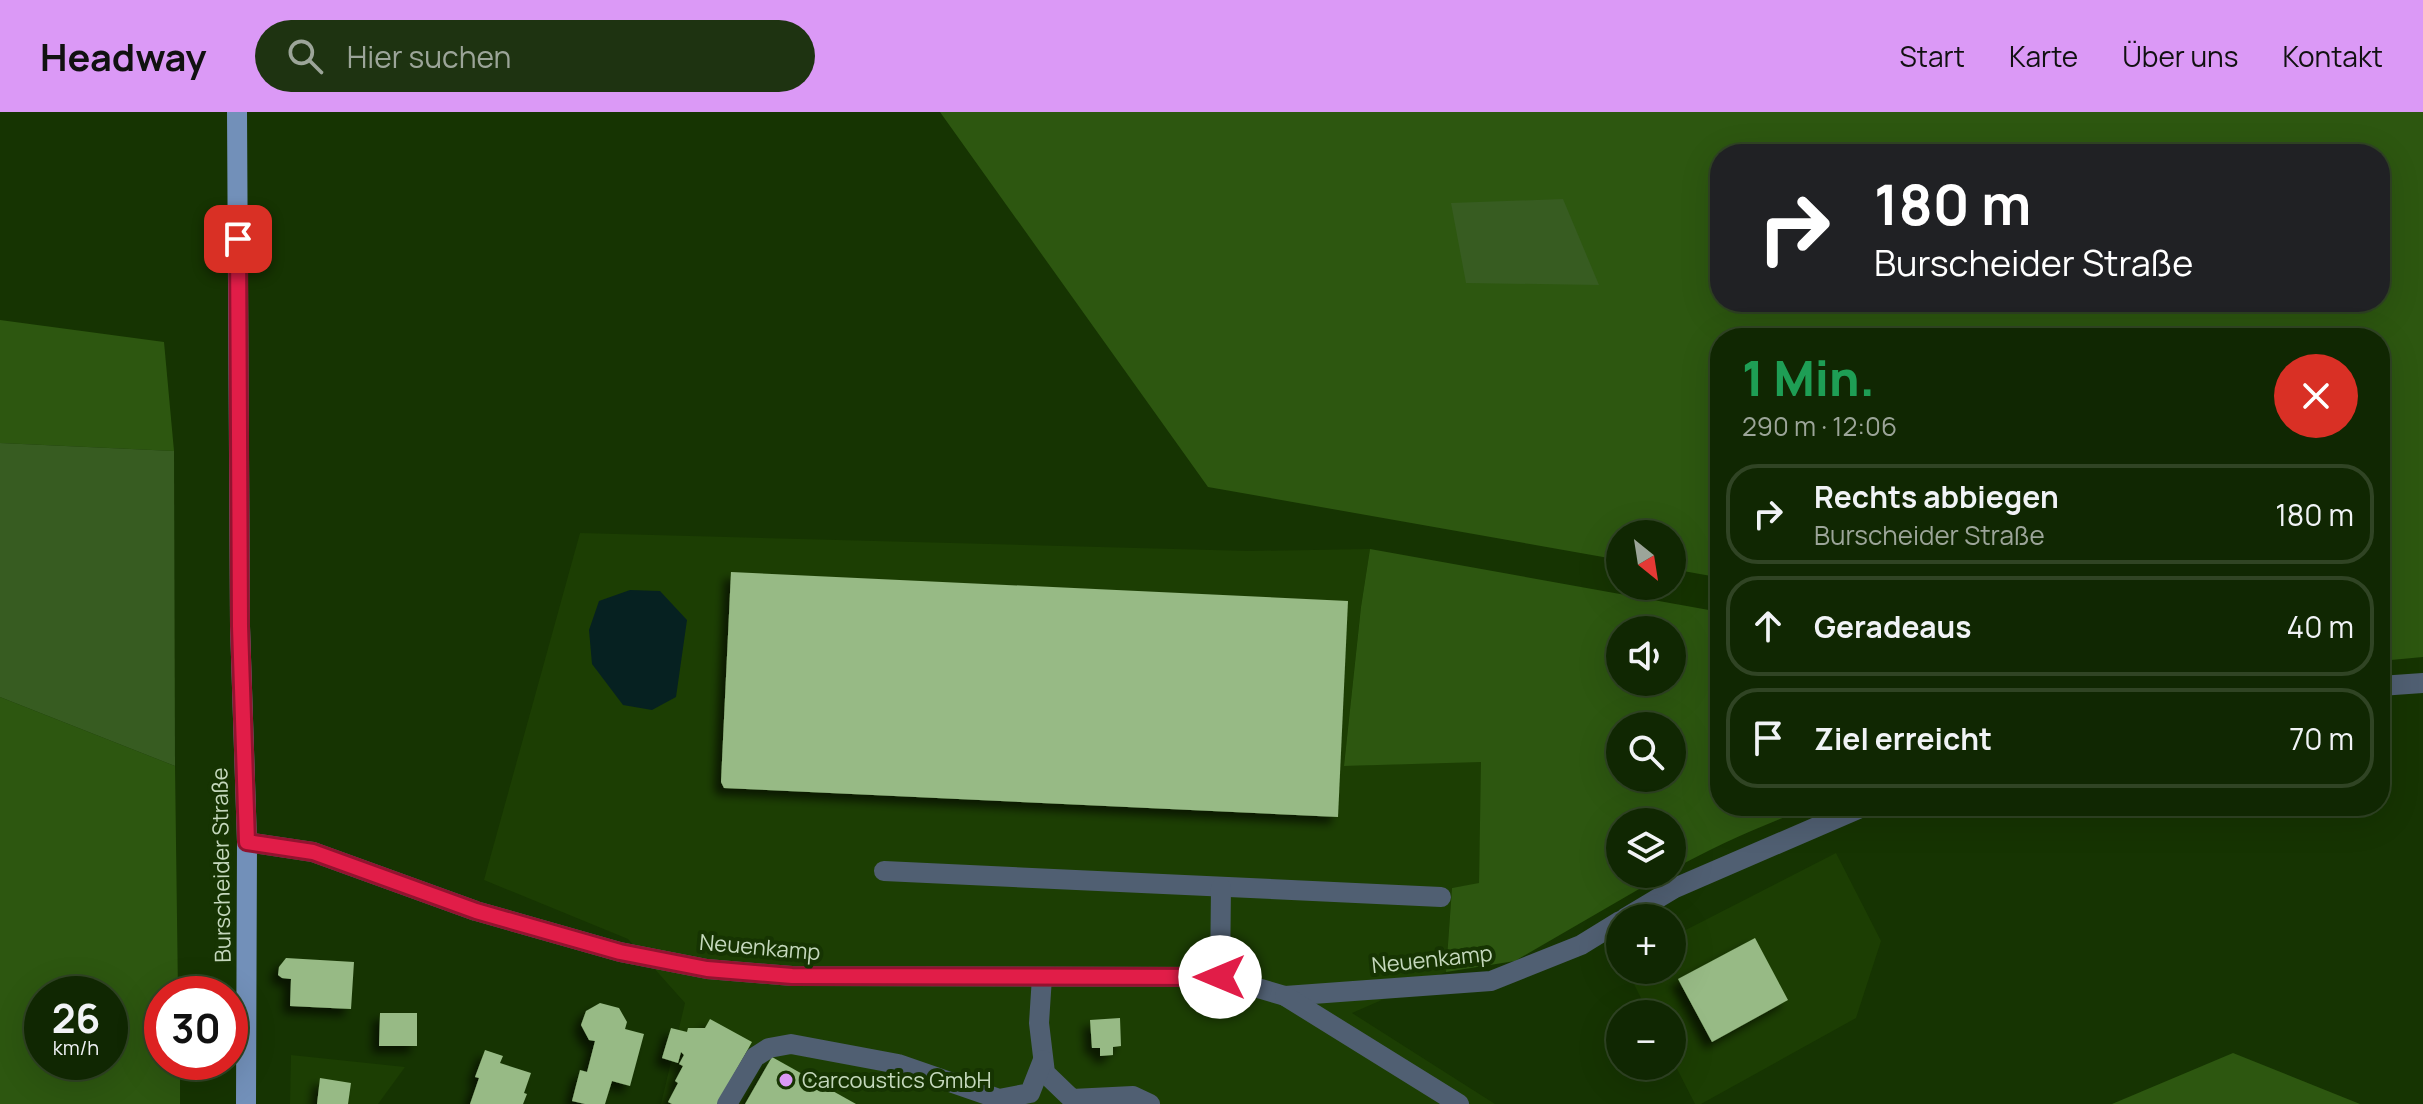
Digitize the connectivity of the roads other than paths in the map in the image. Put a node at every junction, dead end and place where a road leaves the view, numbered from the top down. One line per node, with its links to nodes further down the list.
1 (237, 112): 5 (main road, Burscheider Straße)
2 (2423, 683): 3 (street)
3 (2390, 685)
4 (1842, 816): 9 (street)
5 (247, 842): 11 (street, Neuenkamp); 15 (main road, Burscheider Straße)
6 (884, 871): 7 (street)
7 (1221, 888): 8 (street); 12 (street)
8 (1441, 897)
9 (1648, 904)
10 (1606, 930): 13 (street, Neuenkamp)
11 (1042, 977): 12 (street, Neuenkamp); 14 (street)
12 (1220, 977): 13 (street, Neuenkamp)
13 (1285, 996): 18 (street, Neuenkamp)
14 (1043, 1060): 16 (street); 17 (street)
15 (246, 1104)
16 (727, 1104)
17 (1150, 1104)
18 (1459, 1104)

